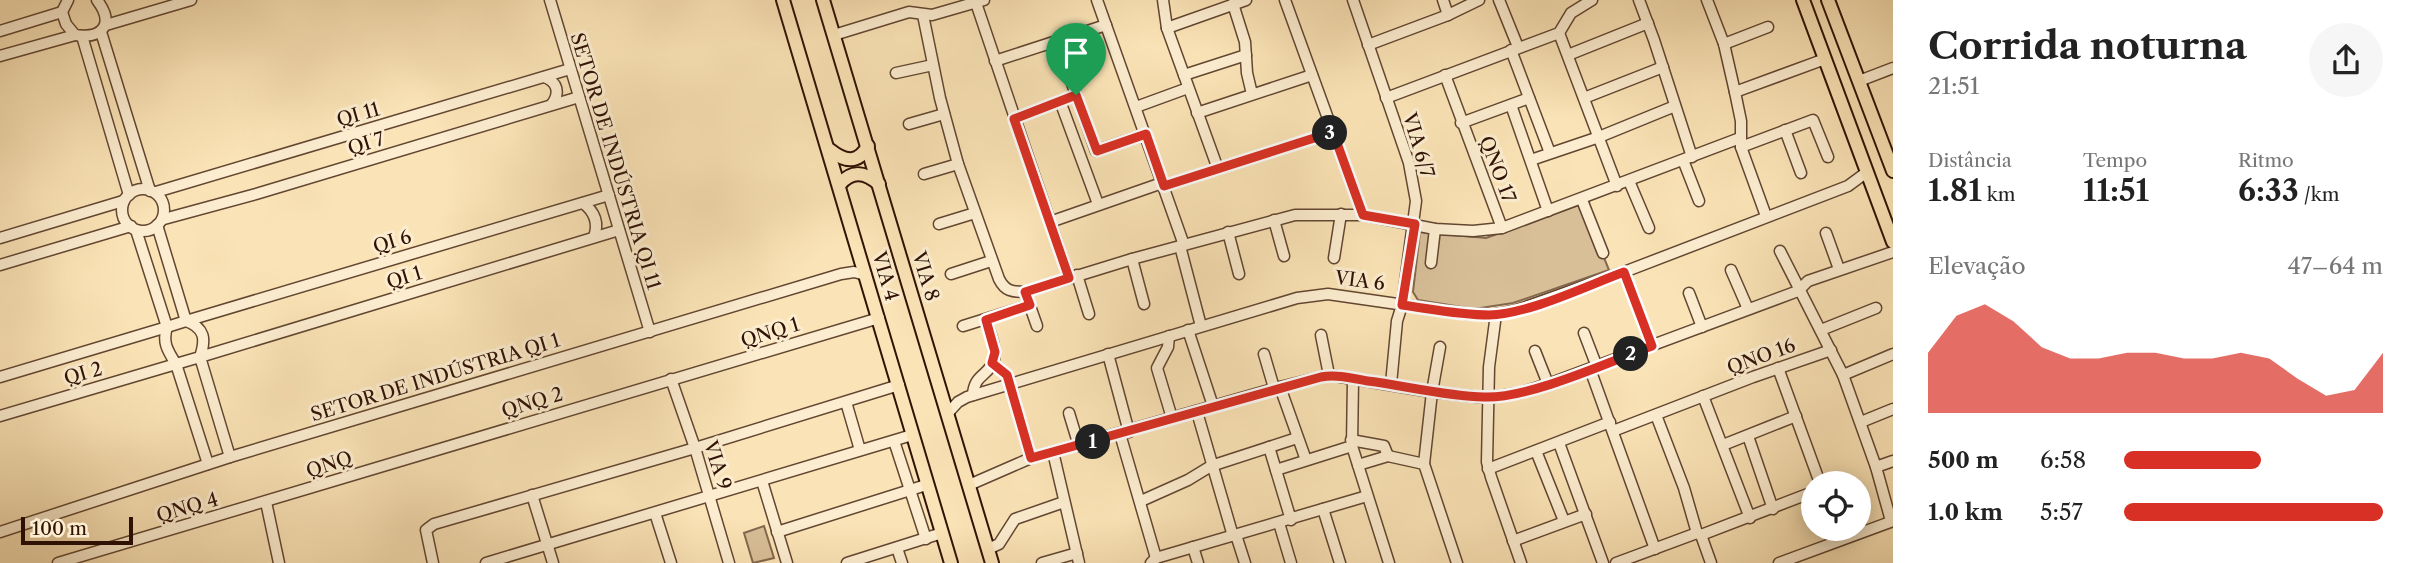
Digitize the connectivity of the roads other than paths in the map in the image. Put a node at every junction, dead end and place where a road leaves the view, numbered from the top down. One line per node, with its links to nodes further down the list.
1 (67, 0): 22 (street)
2 (97, 0): 29 (street)
3 (191, 0): 29 (street)
4 (550, 0): 46 (street, SETOR DE INDÚSTRIA QI 11)
5 (783, 0): 77 (main road, VIA 4)
6 (823, 0): 32 (main road, VIA 8)
7 (1097, 0): 26 (street)
8 (1163, 0): 28 (street)
9 (1246, 0): 21 (street)
10 (1285, 0): 49 (street)
11 (1353, 0): 36 (street, VIA 6/7)
12 (1443, 0): 24 (street)
13 (1479, 0): 24 (street)
14 (1499, 0): 37 (street)
15 (1592, 0): 31 (street)
16 (1639, 0): 25 (street)
17 (1707, 0): 35 (street)
18 (1803, 0): 41 (main road)
19 (1826, 0): 52 (main road)
20 (978, 1): 23 (street); 42 (street)
21 (1233, 4): 28 (street); 38 (street)
22 (62, 12): 30 (street); 33 (street)
23 (923, 15): 32 (street); 43 (street)
24 (1448, 15): 36 (street)
25 (1648, 23): 39 (street); 44 (street)
26 (1106, 25): 34 (street); 65 (street)
27 (1768, 27): 35 (street)
28 (1167, 28): 48 (street)
29 (103, 29): 33 (street); 95 (street)
30 (0, 31)
31 (1559, 33): 37 (street); 39 (street)
32 (834, 35): 76 (main road, VIA 8)
33 (78, 36): 40 (street); 97 (street)
34 (1057, 41): 42 (street); 56 (street)
35 (1724, 44): 54 (street)
36 (1368, 45): 58 (street, VIA 6/7)
37 (1515, 48): 50 (street); 59 (street)
38 (1247, 55): 48 (street); 55 (street)
39 (1568, 55): 60 (street)
40 (0, 56)
41 (1825, 59): 54 (street); 89 (main road)
42 (995, 61): 68 (street)
43 (933, 65): 47 (street); 67 (street)
44 (1663, 67): 60 (street); 64 (street)
45 (1893, 68): 52 (street)
46 (570, 69): 51 (street, QI 11); 57 (street, SETOR DE INDÚSTRIA QI 11)
47 (896, 73)
48 (1184, 75): 53 (street)
49 (1312, 75): 55 (street); 72 (street)
50 (1444, 75): 58 (street); 69 (street, QNO 17)
51 (544, 77): 62 (street); 95 (street, QI 11)
52 (1859, 81): 85 (main road)
53 (1188, 88): 65 (street); 66 (street)
54 (1735, 92): 75 (street)
55 (1252, 94): 66 (street)
56 (1076, 95): 61 (street); 78 (street)
57 (579, 97): 62 (street, QI 7); 96 (street, SETOR DE INDÚSTRIA QI 11)
58 (1386, 98): 112 (street, VIA 6/7)
59 (1529, 98): 63 (street, QNO 17); 79 (street)
60 (1584, 98): 74 (street)
61 (1060, 101): 68 (street); 81 (street)
62 (552, 104): 109 (street, QI 7)
63 (1511, 105): 69 (street, QNO 17); 83 (street, QNO 17)
64 (1675, 106): 74 (street, QNO 17); 82 (street)
65 (1136, 107): 73 (street)
66 (1197, 113): 86 (street)
67 (944, 114): 70 (street); 84 (street)
68 (1014, 119): 110 (street)
69 (1461, 123): 114 (street, QNO 17)
70 (909, 124)
71 (1785, 130): 75 (street, QNO 17); 80 (street, QNO 17); 87 (street)
72 (1333, 132): 86 (street); 106 (street)
73 (1146, 134): 78 (street); 92 (street)
74 (1599, 137): 79 (street, QNO 17); 94 (street)
75 (1741, 143): 82 (street, QNO 17); 107 (street)
76 (868, 146): 77 (main road); 93 (main road, VIA 8)
77 (830, 150): 91 (main road, VIA 4)
78 (1097, 151): 81 (street)
79 (1550, 153): 83 (street, QNO 17)
80 (1828, 157)
81 (1081, 158): 101 (street)
82 (1688, 159): 90 (street, QNO 17); 99 (street)
83 (1531, 160): 102 (street, QNO 17)
84 (958, 164): 88 (street); 104 (street)
85 (1892, 167)
86 (1218, 169): 92 (street)
87 (1801, 173)
88 (924, 174)
89 (1869, 178): 103 (main road); 107 (street, VIA 6)
90 (1629, 181): 94 (street, QNO 17); 115 (street)
91 (840, 184): 93 (main road); 129 (main road, VIA 4)
92 (1163, 184): 101 (street); 124 (street)
93 (879, 185): 192 (main road, VIA 8)
94 (1617, 186): 98 (street, QNO 17)
95 (153, 191): 97 (street); 109 (street)
96 (608, 195): 100 (street, QI 6); 117 (street, SETOR DE INDÚSTRIA QI 11)
97 (126, 198): 113 (street); 121 (street)
98 (1581, 200): 102 (street, QNO 17); 127 (street)
99 (1699, 201)
100 (583, 203): 122 (street); 157 (street, QI 6)
101 (1098, 204): 110 (street)
102 (1548, 211): 114 (street, QNO 17)
103 (1882, 212): 118 (main road); 123 (main road)
104 (975, 213): 111 (street); 132 (street)
105 (1341, 214): 106 (street, QNO 17); 108 (street, QNO 17); 130 (street)
106 (1363, 215): 112 (street, QNO 17)
107 (1766, 216): 137 (street, VIA 6)
108 (1273, 220): 119 (street, QNO 17); 128 (street)
109 (160, 222): 113 (street); 157 (street)
110 (1050, 222): 142 (street)
111 (939, 224)
112 (1415, 224): 116 (street, QNO 17); 149 (street, VIA 6/7)
113 (134, 228): 134 (street); 161 (street)
114 (1502, 228): 116 (street, QNO 17)
115 (1649, 228)
116 (1435, 229): 133 (street)
117 (619, 230): 122 (street, QI 1); 165 (street, SETOR DE INDÚSTRIA QI 11)
118 (1893, 231)
119 (1228, 232): 124 (street, QNO 17); 140 (street)
120 (1826, 233): 135 (street)
121 (0, 237)
122 (594, 237): 176 (street, QI 1)
123 (1893, 242)
124 (1182, 246): 131 (street, QNO 17); 160 (street)
125 (1780, 251): 144 (street, QNO 16)
126 (1893, 252): 135 (street)
127 (1603, 253)
128 (1284, 256)
129 (861, 257): 138 (street); 141 (main road, VIA 4)
130 (1334, 258)
131 (1132, 259): 142 (street, QNO 17); 147 (street)
132 (991, 261): 139 (street); 143 (street)
133 (1431, 263)
134 (0, 265)
135 (1839, 269): 144 (street)
136 (1731, 270): 151 (street)
137 (1624, 272): 154 (street, VIA 6); 170 (street)
138 (841, 274): 141 (street); 165 (street)
139 (951, 274)
140 (1239, 274)
141 (866, 275): 155 (main road, VIA 4)
142 (1073, 276): 145 (street, QNO 17); 153 (street)
143 (1007, 289): 145 (street, QNO 17); 152 (street)
144 (1798, 291): 151 (street); 164 (street, QNO 16)
145 (1025, 292): 148 (street)
146 (1689, 293): 162 (street)
147 (1144, 304)
148 (1030, 305): 152 (street); 159 (street)
149 (1402, 305): 154 (street, VIA 6); 160 (street, VIA 6); 187 (street, VIA 6/7)
150 (1876, 308): 164 (street)
151 (1748, 309): 162 (street)
152 (1005, 313): 156 (street)
153 (1089, 314)
154 (1496, 314): 195 (street)
155 (878, 318): 184 (street, QNQ 1); 189 (main road, VIA 4)
156 (986, 320): 158 (street); 177 (street)
157 (186, 321): 161 (street); 176 (street)
158 (962, 326)
159 (1037, 326)
160 (1201, 326): 163 (street, VIA 6)
161 (167, 327): 178 (street); 183 (street)
162 (1702, 327): 170 (street)
163 (1188, 330): 167 (street, VIA 6); 197 (street)
164 (1821, 330): 171 (street, QNO 16)
165 (650, 332): 223 (street, SETOR DE INDÚSTRIA QI 1)
166 (1584, 333): 179 (street)
167 (1169, 335): 173 (street, VIA 6); 205 (street)
168 (1321, 335): 181 (street)
169 (1440, 346): 191 (street)
170 (1652, 346): 179 (street)
171 (1830, 350): 180 (street, QNO 16); 182 (street, QNO 16)
172 (1535, 351): 188 (street)
173 (1108, 354): 186 (street, VIA 6); 208 (street)
174 (1264, 354): 190 (street)
175 (1893, 354): 182 (street)
176 (200, 357): 178 (street); 223 (street)
177 (992, 363): 186 (street); 193 (street)
178 (176, 364): 203 (street, QI 2); 228 (street)
179 (1593, 368): 188 (street); 207 (street)
180 (1778, 368): 194 (street, QNO 16); 204 (street)
181 (1329, 375): 185 (street); 190 (street)
182 (1843, 375): 206 (street, QNO 16)
183 (0, 377)
184 (671, 379): 218 (street, VIA 9); 225 (street, QNQ 2)
185 (1353, 379): 187 (street); 213 (street)
186 (1011, 383): 193 (street, VIA 6); 224 (street)
187 (1391, 384): 191 (street)
188 (1548, 384): 195 (street)
189 (899, 385): 196 (street); 209 (main road, VIA 4)
190 (1277, 388): 197 (street); 211 (street)
191 (1432, 392): 195 (street); 229 (street)
192 (942, 393): 193 (street); 201 (main road, VIA 8)
193 (970, 396): 201 (street, VIA 6)
194 (1703, 396): 202 (street, QNO 16); 215 (street)
195 (1487, 398): 233 (street)
196 (846, 402): 218 (street); 219 (street)
197 (1213, 406): 200 (street)
198 (1893, 409): 206 (street)
199 (1069, 412): 216 (street)
200 (1197, 412): 205 (street); 230 (street)
201 (948, 413): 238 (main road, VIA 8)
202 (1656, 415): 207 (street, QNO 16); 260 (street)
203 (0, 416)
204 (1796, 416): 210 (street); 235 (street)
205 (1172, 418): 208 (street)
206 (1861, 422): 232 (street, QNO 16)
207 (1611, 426): 214 (street, QNO 16); 269 (street)
208 (1124, 433): 216 (street); 244 (street)
209 (912, 435): 212 (street); 237 (main road, VIA 4)
210 (1748, 436): 215 (street); 248 (street)
211 (1297, 438): 217 (street); 226 (street)
212 (894, 441): 219 (street); 239 (street)
213 (1352, 443): 222 (street); 226 (street); 231 (street)
214 (1559, 443): 220 (street, QNO 16); 250 (street)
215 (1723, 445): 251 (street)
216 (1079, 446): 221 (street)
217 (1269, 447): 230 (street); 234 (street)
218 (695, 449): 240 (street); 241 (street, VIA 9)
219 (860, 450): 236 (street)
220 (1536, 451): 233 (street, QNO 16); 253 (street)
221 (1053, 452): 224 (street); 246 (street)
222 (1388, 456): 229 (street); 231 (street)
223 (230, 457): 228 (street, SETOR DE INDÚSTRIA QI 1)
224 (1031, 458): 238 (street)
225 (403, 459): 245 (street, QNQ)
226 (1306, 460): 234 (street)
227 (1893, 461): 232 (street)
228 (208, 464): 257 (street, SETOR DE INDÚSTRIA QI 1)
229 (1424, 464): 290 (street)
230 (1212, 466): 244 (street); 261 (street)
231 (1358, 466): 242 (street)
232 (1876, 467): 254 (street, QNO 16)
233 (1488, 469): 263 (street)
234 (1276, 470): 252 (street)
235 (1816, 471)
236 (762, 481): 241 (street); 258 (street)
237 (926, 485): 239 (street); 259 (main road, VIA 4)
238 (969, 485): 268 (main road, VIA 8)
239 (909, 491): 258 (street); 262 (street)
240 (532, 495): 265 (street); 275 (street)
241 (710, 496): 249 (street); 279 (street, VIA 9)
242 (1367, 496): 247 (street); 289 (street)
243 (1801, 497): 248 (street)
244 (1141, 501): 271 (street)
245 (266, 502): 273 (street, QNQ 4); 274 (street)
246 (1064, 502): 268 (street); 270 (street)
247 (1324, 509): 252 (street); 288 (street)
248 (1773, 509): 251 (street)
249 (655, 513): 265 (street); 278 (street)
250 (1586, 514): 253 (street); 292 (street)
251 (1751, 518): 260 (street)
252 (1291, 520): 255 (street)
253 (1564, 521): 263 (street)
254 (1892, 521): 256 (street, QNO 16)
255 (1279, 523): 261 (street); 287 (street)
256 (1871, 528)
257 (0, 532)
258 (777, 532): 280 (street)
259 (942, 533): 262 (street); 283 (main road, VIA 4)
260 (1699, 534): 269 (street); 294 (street)
261 (1234, 535): 266 (street); 286 (street)
262 (926, 539): 267 (street)
263 (1513, 541): 291 (street)
264 (1836, 541): 295 (street, QNO 16)
265 (548, 545): 276 (street); 277 (street)
266 (1193, 547): 271 (street); 285 (street)
267 (897, 548): 281 (street); 282 (street)
268 (988, 549): 284 (main road, VIA 8)
269 (1655, 549): 293 (street)
270 (1078, 558): 272 (street)
271 (1154, 560)
272 (1044, 562)
273 (58, 563)
274 (279, 563)
275 (433, 563)
276 (486, 563)
277 (553, 563)
278 (671, 563)
279 (729, 563)
280 (787, 563)
281 (847, 563)
282 (902, 563)
283 (951, 563)
284 (992, 563)
285 (1198, 563)
286 (1245, 563)
287 (1291, 563)
288 (1340, 563)
289 (1389, 563)
290 (1457, 563)
291 (1521, 563)
292 (1603, 563)
293 (1616, 563)
294 (1711, 563)
295 (1779, 563)

